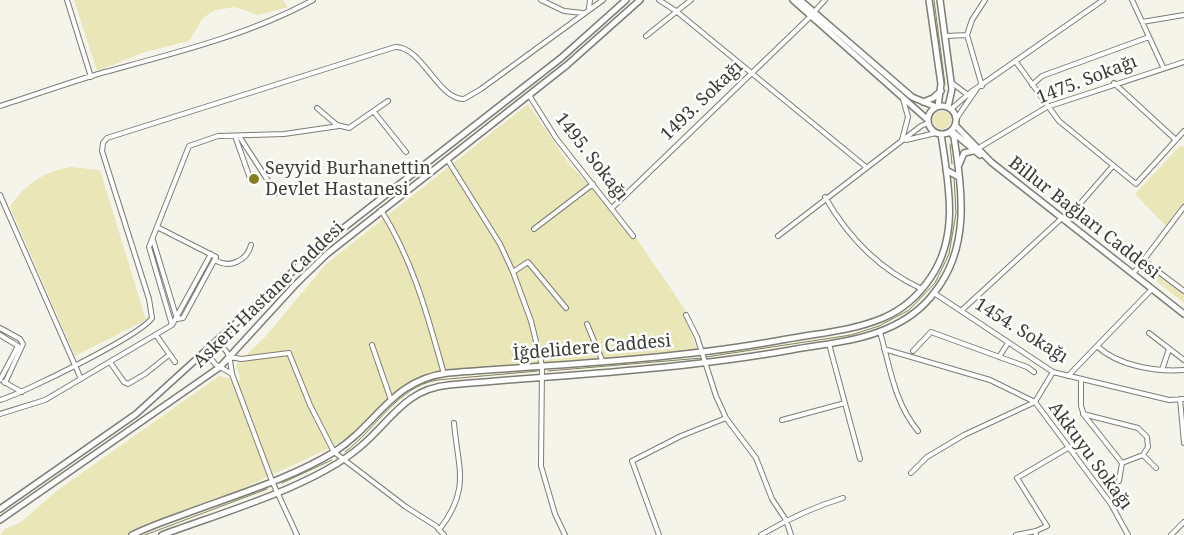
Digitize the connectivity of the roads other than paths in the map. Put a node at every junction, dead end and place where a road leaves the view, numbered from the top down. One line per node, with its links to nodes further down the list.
1 (67, 0): 32 (street)
2 (313, 0): 32 (street)
3 (541, 0): 20 (street)
4 (590, 0): 18 (street)
5 (602, 0): 18 (street)
6 (626, 0): 104 (street, Askeri Hastane Caddesi)
7 (640, 0): 41 (street, Askeri Hastane Caddesi)
8 (659, 0): 19 (street)
9 (691, 0): 19 (street)
10 (793, 0): 21 (street)
11 (800, 0): 21 (street)
12 (825, 0): 21 (street, 1493. Sokağı)
13 (929, 0): 39 (street)
14 (940, 0): 26 (street)
15 (985, 0): 24 (street)
16 (1102, 0): 28 (street)
17 (1132, 0): 23 (street)
18 (589, 8): 20 (street)
19 (676, 11): 25 (street); 31 (street)
20 (583, 13): 122 (street)
21 (812, 14): 31 (street, 1493. Sokağı); 33 (street)
22 (1184, 15): 23 (street)
23 (1142, 22): 27 (street)
24 (967, 35): 26 (street); 37 (street)
25 (646, 36)
26 (946, 36): 34 (street)
27 (1149, 37): 30 (street); 36 (street)
28 (1016, 62): 36 (street); 37 (street)
29 (1184, 62): 30 (street, 1475. Sokağı)
30 (1162, 67): 35 (street, 1475. Sokağı)
31 (750, 74): 64 (street); 73 (street, 1493. Sokağı)
32 (91, 76): 45 (street)
33 (888, 80): 40 (street); 44 (street)
34 (951, 82): 42 (street); 49 (street)
35 (1114, 83): 47 (street, 1475. Sokağı); 58 (street)
36 (1032, 85): 47 (street)
37 (982, 86): 38 (street)
38 (976, 90): 42 (street); 52 (street)
39 (941, 91): 44 (street); 46 (street)
40 (900, 94): 51 (street); 59 (street)
41 (528, 95): 62 (street, Askeri Hastane Caddesi); 69 (street, 1495. Sokağı)
42 (968, 95): 49 (street)
43 (388, 101): 50 (street)
44 (921, 102): 46 (street)
45 (0, 106)
46 (937, 107): 49 (street); 51 (street)
47 (1047, 107): 60 (street, 1475. Sokağı); 63 (street)
48 (318, 108): 53 (street)
49 (950, 108): 52 (street)
50 (374, 112): 53 (street); 61 (street)
51 (928, 121): 55 (street); 59 (street)
52 (956, 122): 54 (street); 60 (street)
53 (339, 126): 57 (street)
54 (950, 131): 55 (street); 60 (street); 65 (street, İğdelidere Caddesi)
55 (939, 133): 59 (street); 66 (street, İğdelidere Caddesi)
56 (1183, 134): 58 (street)
57 (237, 136): 68 (street); 70 (street); 77 (street)
58 (1176, 140): 63 (street)
59 (901, 141): 64 (street)
60 (975, 150): 65 (street); 76 (street, Billur Bağları Caddesi)
61 (406, 152)
62 (447, 158): 75 (street, Askeri Hastane Caddesi); 86 (street)
63 (1112, 167): 76 (street)
64 (866, 168): 72 (street)
65 (958, 168): 67 (street, İğdelidere Caddesi)
66 (946, 170): 67 (street); 89 (street, İğdelidere Caddesi)
67 (959, 177): 91 (street, İğdelidere Caddesi)
68 (251, 181)
69 (593, 184): 73 (street, 1495. Sokağı); 78 (street)
70 (276, 193)
71 (0, 195): 122 (street)
72 (824, 197): 80 (street); 89 (street)
73 (612, 207): 79 (street, 1495. Sokağı)
74 (1184, 207): 85 (street)
75 (381, 210): 115 (street, Askeri Hastane Caddesi); 130 (street)
76 (1064, 220): 87 (street, Billur Bağları Caddesi); 93 (street)
77 (157, 227): 81 (street); 83 (street)
78 (534, 229)
79 (633, 236)
80 (778, 236)
81 (152, 239): 96 (street); 98 (street)
82 (251, 245): 84 (street)
83 (211, 254): 84 (street); 96 (street)
84 (215, 260): 96 (street)
85 (1143, 260): 87 (street); 90 (street)
86 (513, 272): 92 (street); 123 (street)
87 (1133, 274): 88 (street, Billur Bağları Caddesi)
88 (1152, 289): 94 (street, Billur Bağları Caddesi); 108 (street)
89 (922, 290): 113 (street, İğdelidere Caddesi)
90 (1184, 291)
91 (934, 293): 93 (street, 1454. Sokağı); 100 (street, İğdelidere Caddesi)
92 (566, 308)
93 (962, 310): 106 (street, 1454. Sokağı)
94 (1184, 314)
95 (686, 316): 113 (street)
96 (177, 319): 98 (street)
97 (587, 324): 117 (street)
98 (172, 325): 103 (street)
99 (0, 328): 136 (street)
100 (880, 332): 105 (street, İğdelidere Caddesi); 109 (street)
101 (1149, 333): 110 (street)
102 (0, 334): 134 (street)
103 (156, 335): 114 (street); 119 (street)
104 (215, 343): 111 (street, Askeri Hastane Caddesi); 115 (street)
105 (829, 344): 121 (street, İğdelidere Caddesi); 142 (street)
106 (1008, 344): 116 (street); 128 (street, 1454. Sokağı)
107 (372, 345): 140 (street)
108 (1097, 346): 125 (street); 131 (street)
109 (884, 349): 141 (street, Akkuyu Sokağı); 148 (street)
110 (1169, 349): 118 (street); 125 (street)
111 (206, 351): 124 (street); 162 (street, Askeri Hastane Caddesi)
112 (913, 351): 116 (street)
113 (702, 352): 117 (street, İğdelidere Caddesi); 121 (street)
114 (169, 355): 119 (street); 120 (street)
115 (230, 357): 124 (street, Askeri Hastane Caddesi); 129 (street); 151 (street)
116 (999, 357): 127 (street)
117 (602, 360): 123 (street, İğdelidere Caddesi)
118 (1184, 360)
119 (110, 362): 133 (street)
120 (175, 362)
121 (705, 363): 132 (street, İğdelidere Caddesi); 145 (street)
122 (74, 365): 133 (street); 137 (street)
123 (542, 366): 130 (street, İğdelidere Caddesi); 132 (street)
124 (220, 367): 129 (street); 163 (street, Askeri Hastane Caddesi)
125 (1162, 370): 126 (street)
126 (1184, 370)
127 (1034, 372)
128 (1053, 372): 131 (street, 1454. Sokağı); 141 (street)
129 (232, 374): 158 (street)
130 (444, 374): 140 (street, İğdelidere Caddesi)
131 (1068, 376): 135 (street, 1454. Sokağı)
132 (543, 377): 153 (street, İğdelidere Caddesi); 172 (street)
133 (81, 379): 143 (street)
134 (0, 380): 136 (street)
135 (1081, 380): 138 (street, 1454. Sokağı); 144 (street)
136 (5, 383): 137 (street)
137 (22, 392): 139 (street)
138 (1182, 399): 149 (street)
139 (0, 400)
140 (391, 400): 151 (street, İğdelidere Caddesi)
141 (1035, 402): 150 (street, Akkuyu Sokağı); 157 (street)
142 (845, 403): 146 (street); 154 (street)
143 (0, 414)
144 (1083, 414): 152 (street); 155 (street)
145 (726, 418): 164 (street); 173 (street)
146 (782, 420)
147 (454, 422): 166 (street)
148 (918, 431)
149 (1184, 443)
150 (1068, 448): 167 (street); 177 (street, Akkuyu Sokağı)
151 (334, 452): 153 (street); 158 (street, İğdelidere Caddesi)
152 (1144, 455): 155 (street); 156 (street)
153 (343, 459): 160 (street, İğdelidere Caddesi); 166 (street)
154 (860, 459)
155 (1122, 463): 159 (street)
156 (1156, 468)
157 (911, 473)
158 (272, 481): 160 (street); 168 (street, İğdelidere Caddesi)
159 (1119, 481)
160 (276, 491): 169 (street, İğdelidere Caddesi); 170 (street)
161 (843, 498): 164 (street)
162 (0, 509)
163 (0, 520)
164 (786, 520): 174 (street); 175 (street)
165 (1184, 522): 178 (street)
166 (439, 530): 171 (street)
167 (1036, 533): 176 (street)
168 (132, 535)
169 (162, 535)
170 (297, 535)
171 (444, 535)
172 (565, 535)
173 (659, 535)
174 (761, 535)
175 (792, 535)
176 (1016, 535)
177 (1128, 535)
178 (1171, 535)

